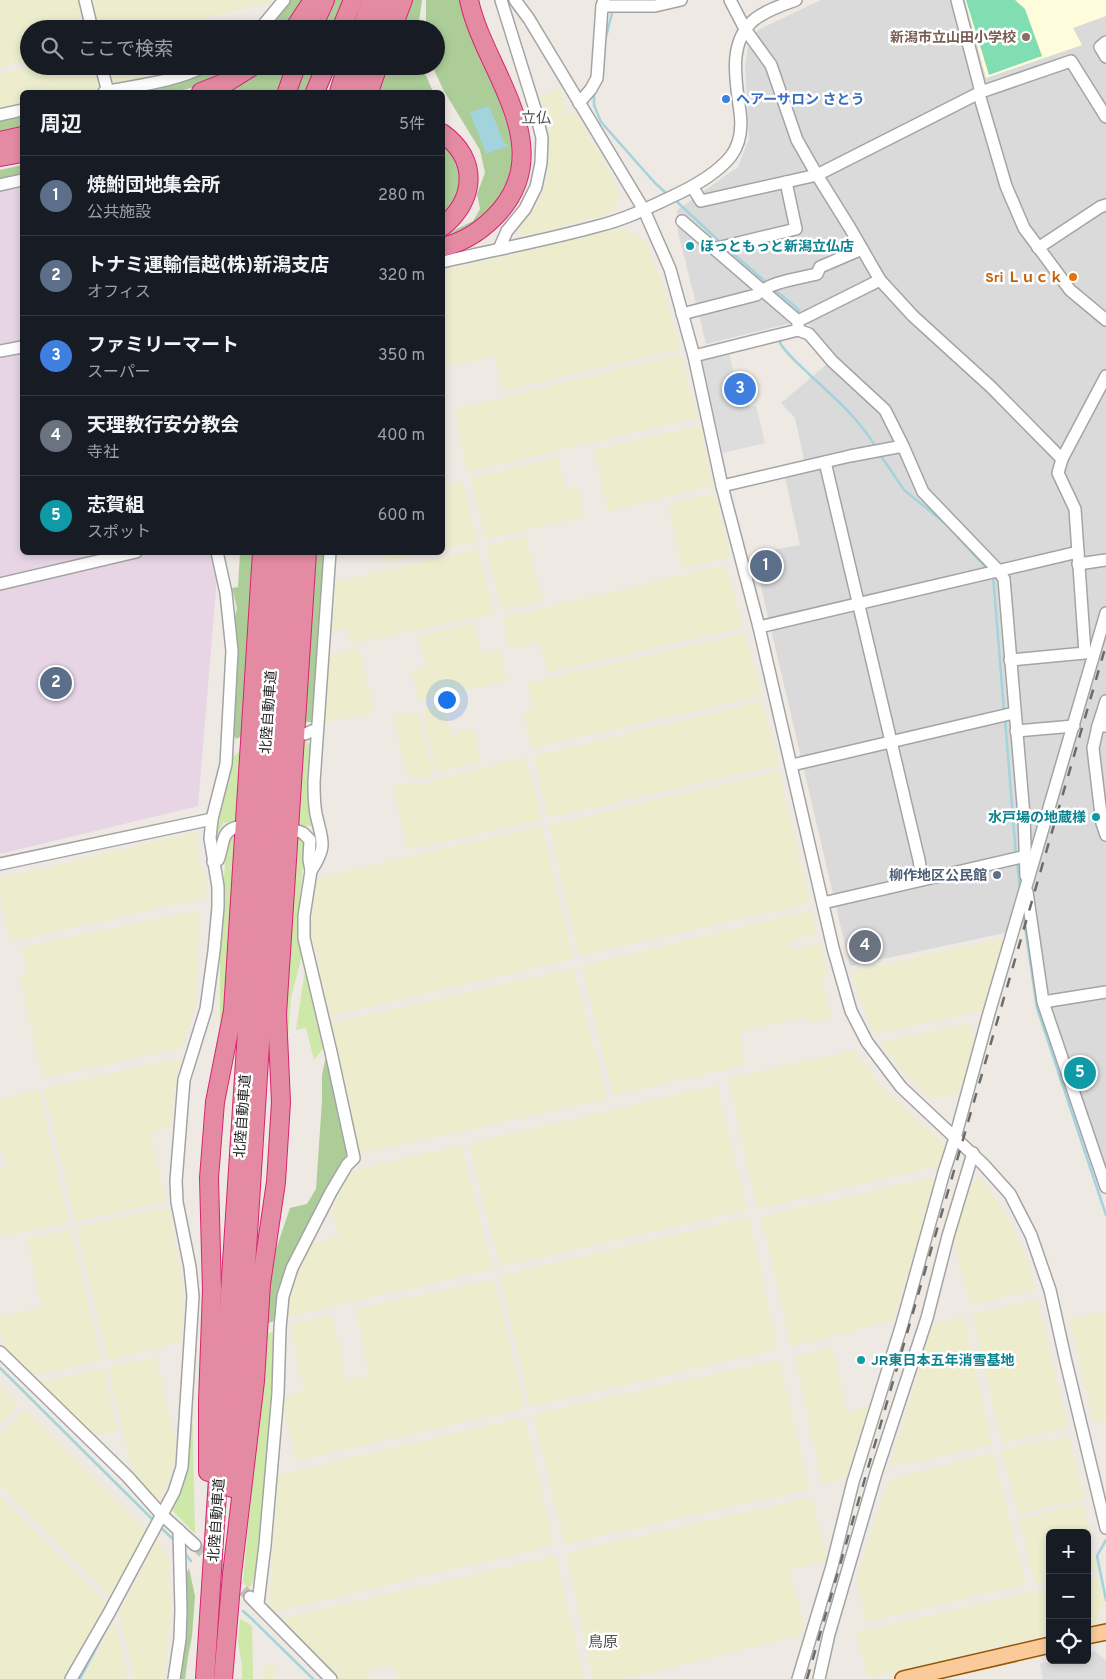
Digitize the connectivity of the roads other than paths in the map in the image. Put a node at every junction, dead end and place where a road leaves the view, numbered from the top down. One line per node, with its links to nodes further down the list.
1 (85, 0): 17 (street)
2 (284, 0): 18 (street)
3 (313, 0): 19 (highway)
4 (324, 0): 20 (highway)
5 (353, 0): 21 (highway)
6 (372, 0): 22 (highway)
7 (386, 0): 23 (highway)
8 (403, 0): 24 (highway)
9 (469, 0): 63 (highway)
10 (501, 0): 65 (street)
11 (515, 0): 45 (street)
12 (681, 0): 16 (street)
13 (730, 0): 25 (street)
14 (796, 0): 25 (street)
15 (957, 0): 44 (street)
16 (603, 3): 45 (street)
17 (90, 20)
18 (267, 20)
19 (300, 20)
20 (316, 20)
21 (345, 20)
22 (364, 20)
23 (378, 20)
24 (395, 20)
25 (745, 29): 54 (street); 58 (street)
26 (1106, 42): 27 (street)
27 (1106, 57)
28 (103, 75): 36 (street)
29 (183, 75): 37 (street)
30 (239, 75): 38 (highway)
31 (293, 75): 39 (highway)
32 (322, 75): 40 (highway)
33 (345, 75): 41 (highway)
34 (358, 75): 42 (highway)
35 (375, 75): 43 (highway)
36 (106, 90)
37 (116, 90)
38 (206, 90)
39 (288, 90)
40 (316, 90)
41 (340, 90)
42 (354, 90)
43 (370, 90)
44 (980, 93): 48 (street); 54 (street); 64 (street)
45 (579, 103): 60 (street)
46 (20, 110): 47 (street)
47 (0, 114)
48 (1106, 117)
49 (445, 135): 62 (highway)
50 (20, 138): 51 (highway)
51 (0, 142)
52 (20, 153): 53 (highway)
53 (0, 157)
54 (817, 175): 56 (street); 66 (street)
55 (20, 180): 57 (street)
56 (786, 182): 58 (street); 67 (street)
57 (0, 185)
58 (693, 188): 60 (street)
59 (1106, 205): 64 (street)
60 (644, 210): 65 (street); 71 (street)
61 (682, 221): 67 (street)
62 (445, 225)
63 (445, 245)
64 (1038, 248): 72 (street)
65 (499, 249): 68 (street)
66 (862, 249): 69 (street); 70 (street)
67 (716, 250): 70 (street)
68 (445, 261)
69 (880, 280): 73 (street); 79 (street)
70 (762, 290): 71 (street); 73 (street)
71 (682, 314): 76 (street)
72 (1106, 320)
73 (798, 326): 76 (street); 78 (street)
74 (20, 347): 75 (street)
75 (0, 351)
76 (694, 356): 81 (street)
77 (1106, 376): 79 (street)
78 (903, 446): 80 (street); 91 (street)
79 (1062, 459): 89 (street)
80 (825, 462): 81 (street); 93 (street)
81 (722, 486): 95 (street)
82 (123, 555): 92 (street)
83 (218, 555): 105 (street)
84 (262, 555): 131 (highway)
85 (278, 555): 131 (highway, 北陸自動車道)
86 (291, 555): 138 (highway, 北陸自動車道)
87 (307, 555): 138 (highway)
88 (330, 555): 101 (street)
89 (1078, 558): 90 (street); 91 (street); 96 (street)
90 (1106, 560)
91 (998, 570): 93 (street); 96 (street)
92 (0, 584)
93 (858, 603): 95 (street); 104 (street)
94 (1106, 613): 99 (street)
95 (759, 627): 107 (street)
96 (1010, 660): 98 (street)
97 (1106, 701): 100 (street)
98 (1014, 714): 102 (street); 104 (street)
99 (1074, 726): 102 (street); 117 (street)
100 (1102, 726): 111 (street)
101 (317, 729): 103 (street); 115 (street)
102 (1016, 731): 112 (street)
103 (305, 734)
104 (891, 742): 107 (street); 116 (street)
105 (227, 746): 106 (street); 108 (street)
106 (244, 748)
107 (792, 765): 118 (street)
108 (212, 819): 113 (street); 114 (street)
109 (238, 827): 113 (street)
110 (298, 831): 115 (street)
111 (1106, 835)
112 (1026, 856): 116 (street); 117 (street)
113 (213, 862): 127 (street)
114 (0, 864)
115 (311, 871): 124 (street)
116 (922, 879): 118 (street)
117 (1027, 887): 120 (street); 121 (street)
118 (823, 903): 121 (street)
119 (1106, 992): 120 (street)
120 (1043, 1002): 123 (street)
121 (955, 1138): 122 (street); 140 (street)
122 (973, 1153): 128 (street); 141 (street)
123 (1106, 1188)
124 (280, 1328): 125 (street); 139 (street)
125 (267, 1330)
126 (0, 1352): 127 (street)
127 (161, 1514): 129 (street); 135 (street)
128 (1106, 1528)
129 (179, 1530): 130 (street); 136 (street)
130 (194, 1545)
131 (210, 1612): 137 (highway, 北陸自動車道)
132 (1106, 1632): 133 (main road)
133 (1091, 1635)
134 (1046, 1646): 142 (main road)
135 (71, 1679)
136 (174, 1679)
137 (205, 1679)
138 (221, 1679)
139 (331, 1679)
140 (798, 1679)
141 (819, 1679)
142 (903, 1679)

